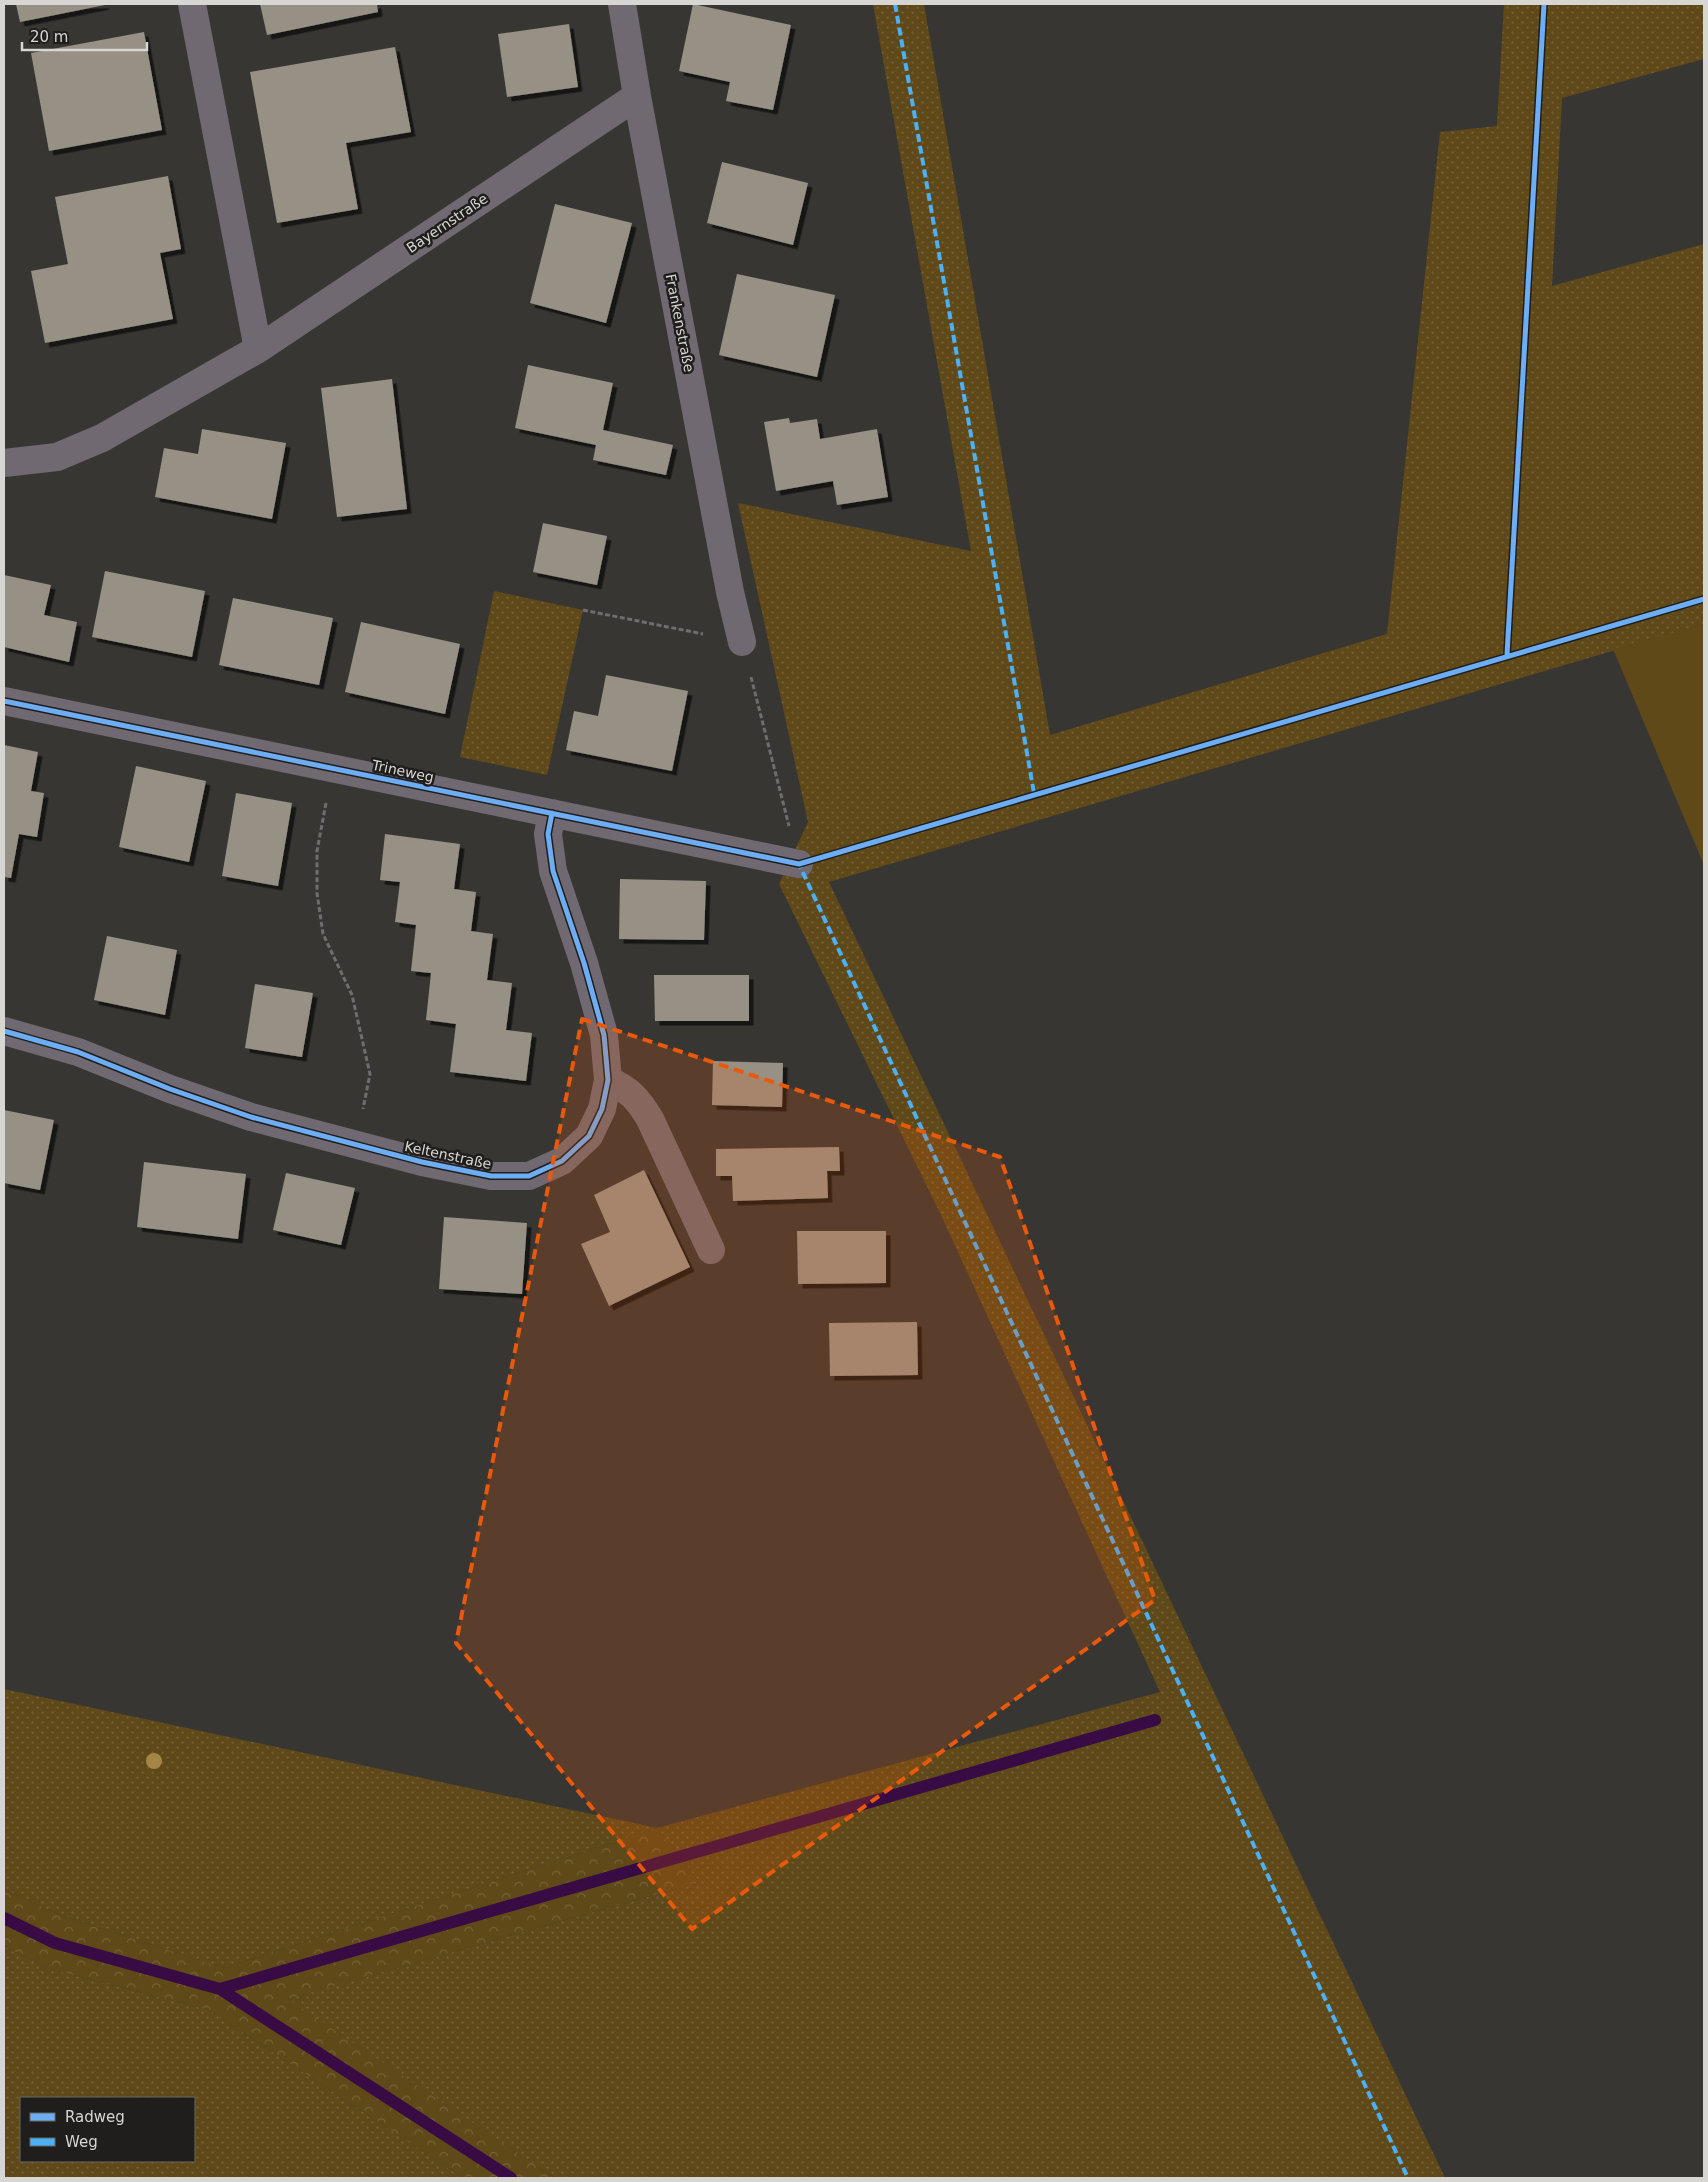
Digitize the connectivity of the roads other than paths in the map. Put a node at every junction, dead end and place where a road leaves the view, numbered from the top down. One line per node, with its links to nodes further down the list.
1 (192, 4): 4 (street)
2 (622, 4): 3 (street, Frankenstraße)
3 (637, 96): 4 (street, Bayernstraße); 6 (street, Frankenstraße)
4 (258, 349): 5 (street, Bayernstraße)
5 (4, 463)
6 (742, 642)
7 (4, 701): 8 (street, Trineweg)
8 (552, 813): 9 (street, Trineweg); 11 (street, Keltenstraße)
9 (799, 864)
10 (4, 1031): 11 (street, Keltenstraße)
11 (608, 1080): 12 (street)
12 (711, 1250)

